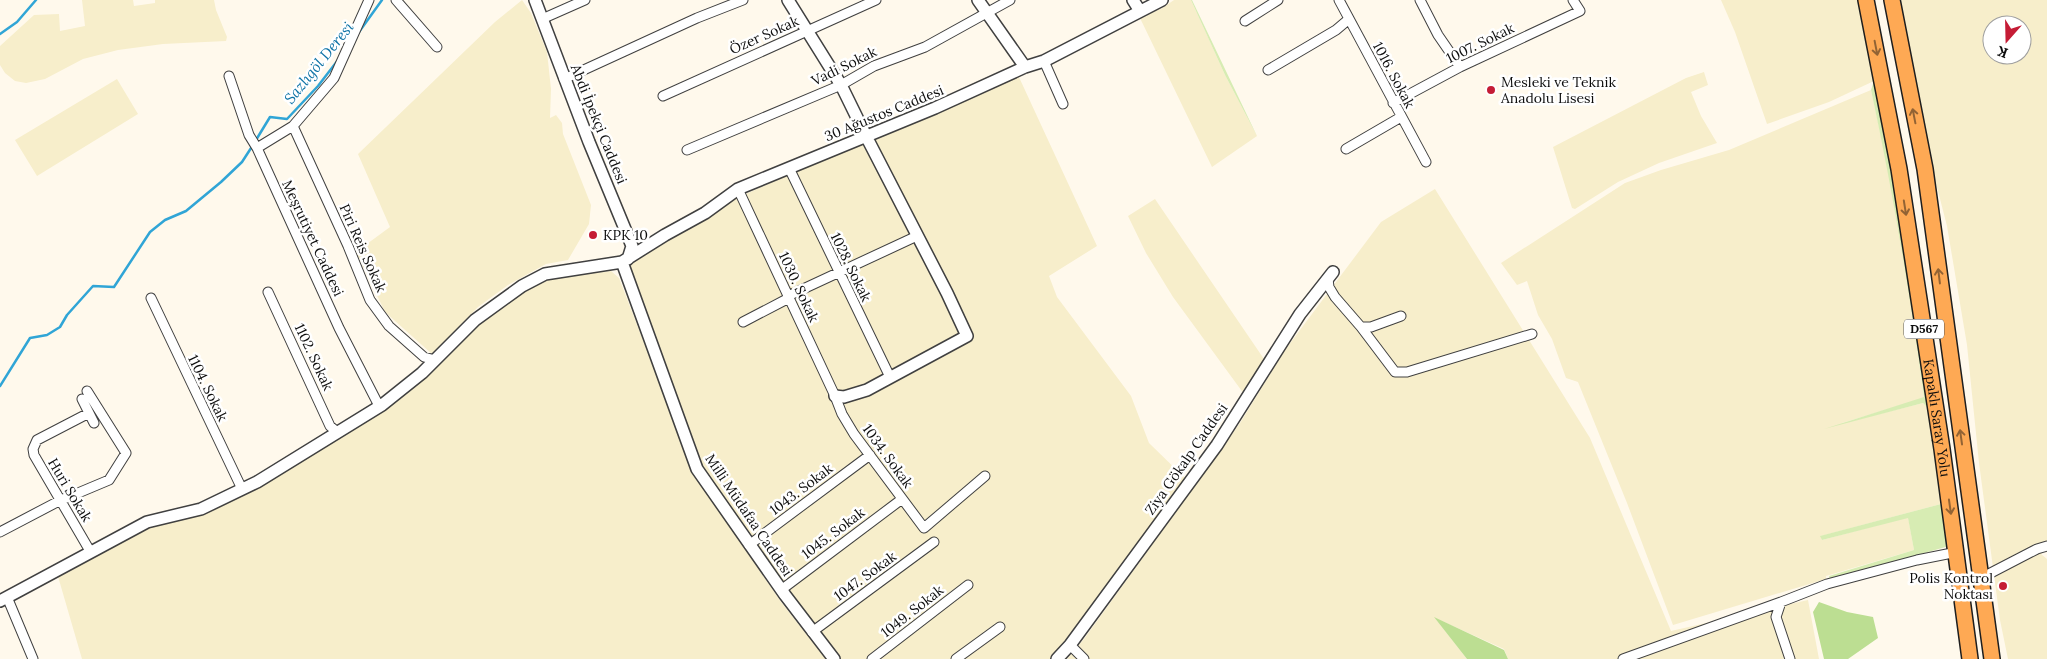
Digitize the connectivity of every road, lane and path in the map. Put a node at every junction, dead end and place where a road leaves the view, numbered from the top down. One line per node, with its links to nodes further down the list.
1 (369, 0): 36 (street)
2 (396, 0): 24 (street)
3 (535, 0): 20 (street, Abdi İpekçi Caddesi)
4 (585, 0): 20 (street)
5 (743, 0): 30 (street)
6 (788, 0): 23 (street)
7 (876, 0): 23 (street, Özer Sokak)
8 (978, 0): 19 (street)
9 (1010, 0): 19 (street, Vadi Sokak)
10 (1133, 0): 18 (street)
11 (1162, 0): 18 (street, 30 Ağustos Caddesi)
12 (1278, 0): 22 (street)
13 (1339, 0): 21 (street, 1016. Sokak)
14 (1420, 0): 27 (street)
15 (1574, 0): 27 (street, 1007. Sokak)
16 (1866, 0): 72 (highway, Kapaklı Saray Yolu / D567, one-way to 72)
17 (1892, 0): 73 (highway, Kapaklı Saray Yolu / D567, one-way to 17)
18 (1140, 11): 25 (street, 30 Ağustos Caddesi)
19 (986, 13): 26 (street); 31 (street, Vadi Sokak)
20 (542, 19): 30 (street, Abdi İpekçi Caddesi)
21 (1349, 19): 28 (street); 33 (street, 1016. Sokak)
22 (1245, 21)
23 (808, 31): 31 (street); 32 (street, Özer Sokak)
24 (438, 47)
25 (1044, 61): 26 (street, 30 Ağustos Caddesi); 34 (street)
26 (1026, 67): 37 (street, 30 Ağustos Caddesi)
27 (1460, 67): 33 (street, 1007. Sokak)
28 (1268, 70)
29 (229, 76): 38 (street, Meşrutiyet Caddesi)
30 (564, 80): 45 (street, Abdi İpekçi Caddesi)
31 (841, 85): 37 (street); 40 (street, Vadi Sokak)
32 (663, 96)
33 (1393, 103): 35 (street, 1016. Sokak)
34 (1063, 104)
35 (1401, 117): 39 (street); 41 (street, 1016. Sokak)
36 (293, 126): 38 (street); 55 (street, Piri Reis Sokak)
37 (866, 136): 42 (street, 30 Ağustos Caddesi); 44 (street)
38 (257, 148): 58 (street, Meşrutiyet Caddesi)
39 (1346, 149)
40 (687, 150)
41 (1426, 162)
42 (789, 168): 43 (street, 30 Ağustos Caddesi); 46 (street, 1028. Sokak)
43 (738, 190): 45 (street, 30 Ağustos Caddesi); 49 (street, 1030. Sokak)
44 (917, 236): 46 (street); 56 (street)
45 (625, 261): 55 (street); 69 (street, Milli Müdafaa Caddesi)
46 (838, 272): 49 (street); 56 (street, 1028. Sokak)
47 (1331, 275): 53 (street); 80 (street, Ziya Gökalp Caddesi)
48 (268, 292): 61 (street, 1102. Sokak)
49 (789, 297): 52 (street); 57 (street, 1030. Sokak)
50 (151, 298): 64 (street, 1104. Sokak)
51 (1401, 316): 53 (street)
52 (743, 322)
53 (1361, 327): 54 (street)
54 (1532, 334)
55 (435, 360): 58 (street)
56 (890, 377): 57 (street)
57 (836, 396): 62 (street, 1034. Sokak)
58 (382, 405): 61 (street)
59 (89, 413): 60 (street); 66 (street, Huri Sokak); 66 (street)
60 (94, 423)
61 (337, 432): 64 (street)
62 (870, 455): 65 (street, 1034. Sokak); 69 (street, 1043. Sokak)
63 (985, 476): 65 (street, 1034. Sokak)
64 (242, 490): 71 (street)
65 (902, 499): 75 (street, 1045. Sokak)
66 (60, 501): 67 (street); 71 (street, Huri Sokak)
67 (0, 532)
68 (934, 542): 79 (street, 1047. Sokak)
69 (749, 545): 75 (street, Milli Müdafaa Caddesi)
70 (2047, 546): 73 (street)
71 (90, 552): 76 (street)
72 (1957, 552): 77 (street); 89 (highway, Kapaklı Saray Yolu / D567)
73 (1981, 578): 90 (highway, Kapaklı Saray Yolu / D567)
74 (968, 585): 83 (street, 1049. Sokak)
75 (781, 590): 79 (street, Milli Müdafaa Caddesi)
76 (4, 599): 81 (street)
77 (1781, 602): 87 (street); 88 (street)
78 (1000, 626): 84 (street)
79 (812, 632): 82 (street, Milli Müdafaa Caddesi)
80 (1070, 645): 85 (street, Ziya Gökalp Caddesi); 86 (street)
81 (33, 659)
82 (834, 659)
83 (872, 659)
84 (956, 659)
85 (1057, 659)
86 (1084, 659)
87 (1623, 659)
88 (1790, 659)
89 (1970, 659)
90 (1992, 659)

